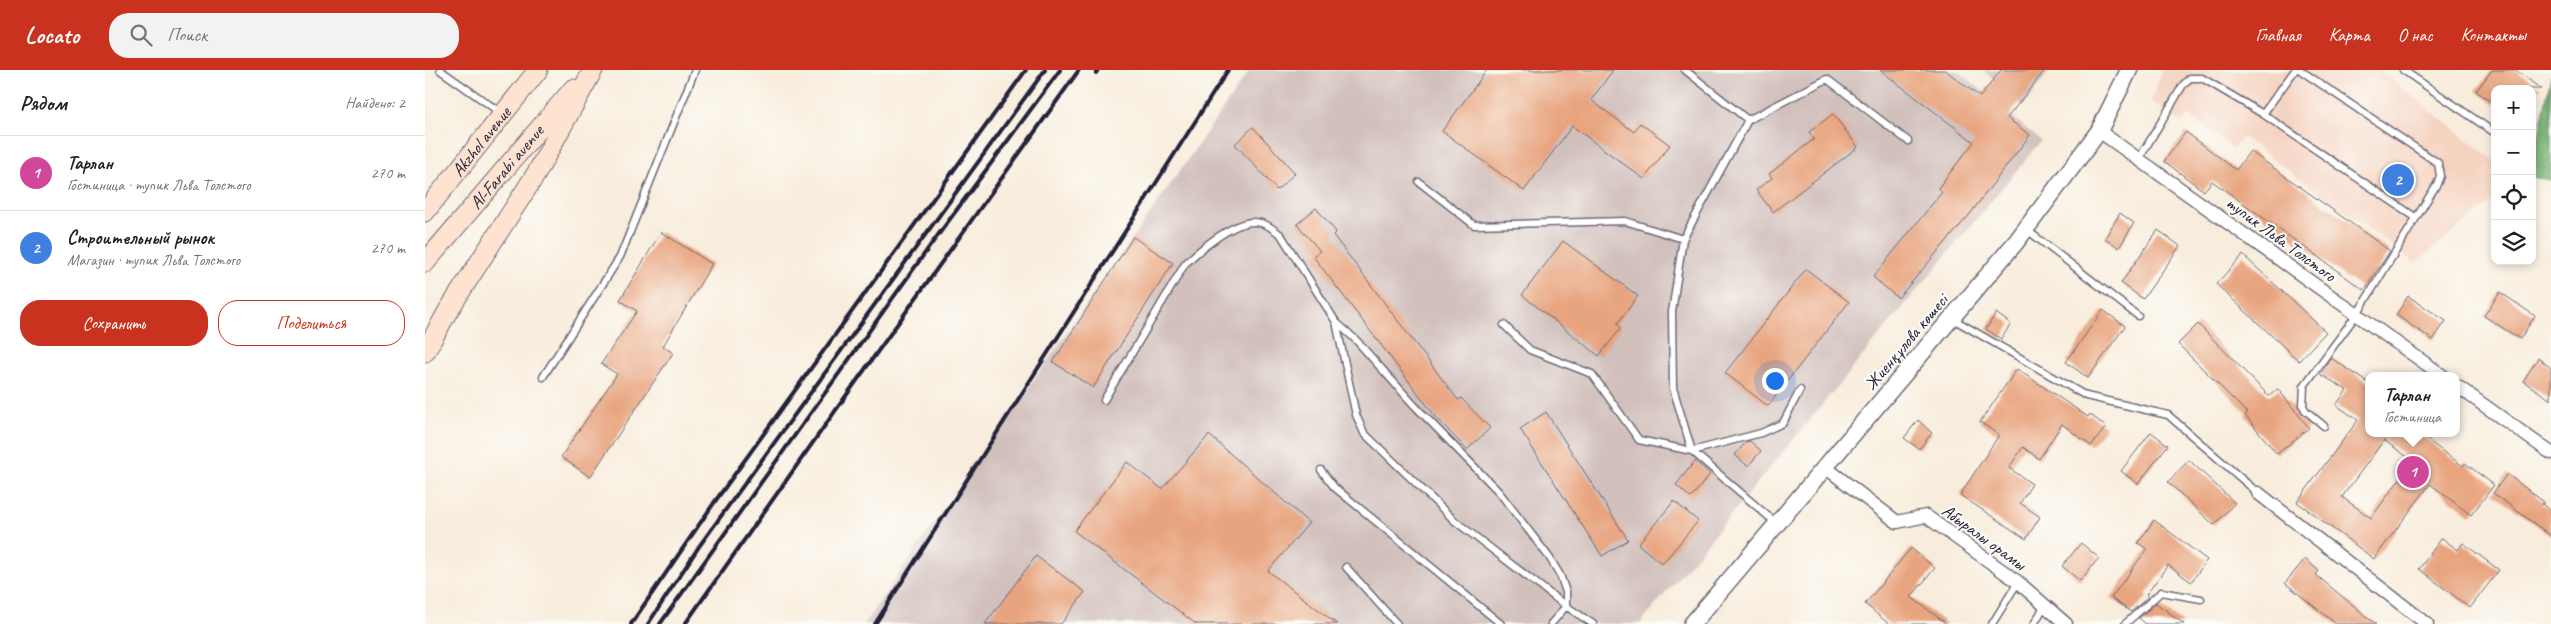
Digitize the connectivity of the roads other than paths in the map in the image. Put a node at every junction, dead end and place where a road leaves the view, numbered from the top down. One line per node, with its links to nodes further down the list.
1 (441, 70): 11 (lane)
2 (538, 70): 11 (main road, Akzhol avenue)
3 (591, 70): 22 (main road, Al-Farabi avenue); 28 (main road)
4 (695, 70): 30 (lane)
5 (1685, 70): 12 (lane)
6 (2295, 70): 10 (lane)
7 (2301, 70): 19 (lane)
8 (2403, 70): 14 (lane)
9 (2126, 72): 13 (street, Жиенқұлова көшесі)
10 (2263, 114): 16 (lane); 19 (lane)
11 (504, 115): 18 (main road, Akzhol avenue)
12 (1748, 120): 15 (lane); 21 (lane)
13 (2099, 130): 16 (street, тупик Льва Толстого); 20 (street, Жиенқұлова көшесі)
14 (2491, 130)
15 (1908, 141)
16 (2139, 159): 23 (street, тупик Льва Толстого)
17 (1419, 182): 21 (lane)
18 (425, 212)
19 (2415, 217): 23 (lane)
20 (2026, 230): 24 (lane); 25 (street, Жиенқұлова көшесі)
21 (1683, 239): 35 (lane)
22 (425, 263)
23 (2357, 314): 29 (street, тупик Льва Толстого); 34 (lane)
24 (2138, 316)
25 (1952, 318): 37 (street, Жиенқұлова көшесі); 39 (lane)
26 (1336, 322): 33 (lane); 45 (lane); 45 (lane)
27 (1504, 325): 35 (lane)
28 (425, 352)
29 (2437, 372)
30 (543, 377)
31 (2460, 388): 36 (street)
32 (1800, 390): 35 (lane)
33 (1104, 400)
34 (2324, 426)
35 (1691, 451): 40 (lane)
36 (2551, 453)
37 (1825, 467): 40 (street, Жиенқұлова көшесі); 42 (street, Абыралы орамы)
38 (1321, 470): 47 (lane)
39 (2258, 493): 55 (street)
40 (1777, 524): 50 (street, Жиенқұлова көшесі)
41 (1346, 567): 46 (lane)
42 (2017, 582): 44 (street, Абыралы орамы); 51 (lane)
43 (2201, 600): 54 (lane)
44 (2045, 605): 52 (lane); 53 (street, Абыралы орамы)
45 (1566, 606): 48 (lane); 49 (lane)
46 (1397, 624)
47 (1501, 624)
48 (1551, 624)
49 (1593, 624)
50 (1692, 624)
51 (1992, 624)
52 (2034, 624)
53 (2066, 624)
54 (2125, 624)
55 (2427, 624)

